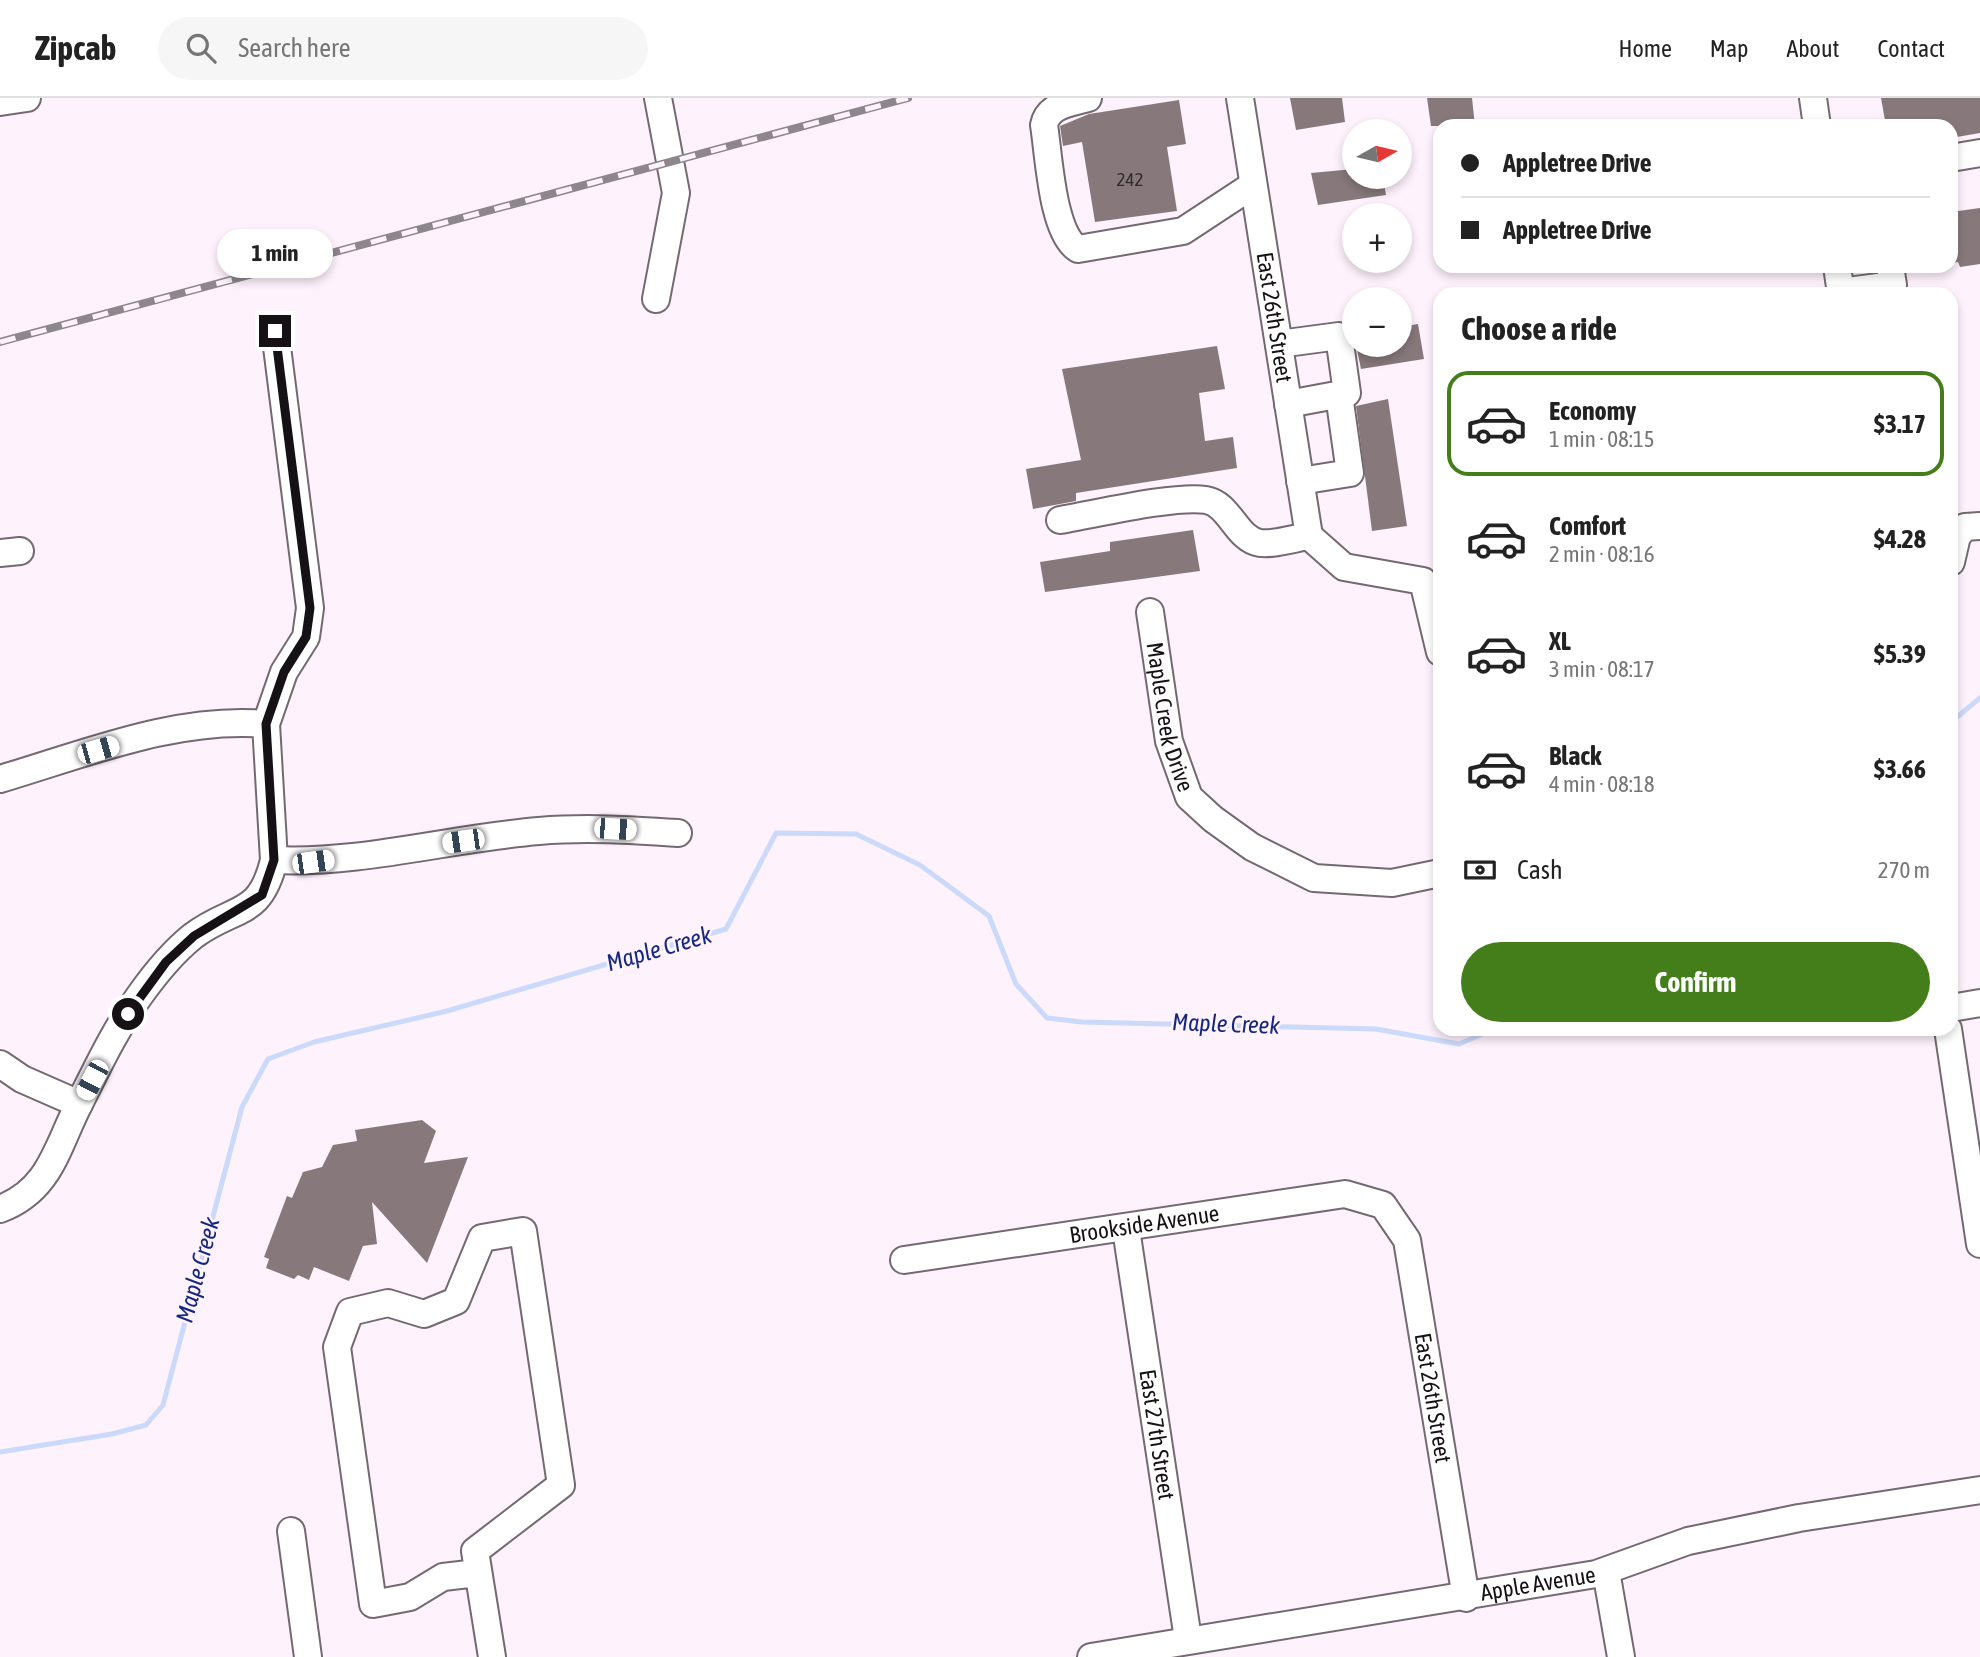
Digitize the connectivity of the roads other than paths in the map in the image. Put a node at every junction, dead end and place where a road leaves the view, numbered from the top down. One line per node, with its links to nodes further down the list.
1 (27, 98): 6 (street)
2 (658, 98): 13 (street)
3 (1088, 98): 10 (street)
4 (1240, 98): 10 (street, East 26th Street)
5 (1813, 98): 7 (street)
6 (0, 102)
7 (1816, 119)
8 (1980, 153): 9 (street)
9 (1958, 157)
10 (1253, 185): 15 (street, East 26th Street)
11 (1891, 273): 12 (street)
12 (1839, 284)
13 (656, 299)
14 (275, 331): 25 (street)
15 (1279, 344): 16 (street); 17 (street, East 26th Street)
16 (1339, 395): 17 (street); 18 (street)
17 (1288, 404): 18 (street, East 26th Street)
18 (1300, 481): 22 (street, East 26th Street)
19 (1060, 520): 22 (street)
20 (1980, 526): 21 (street)
21 (1958, 535)
22 (1309, 536): 24 (street)
23 (1150, 612): 29 (street, Maple Creek Drive)
24 (1433, 623)
25 (266, 724): 26 (street); 28 (street)
26 (0, 779)
27 (678, 833): 28 (street)
28 (274, 860): 34 (street)
29 (1433, 874)
30 (1980, 1003): 31 (street)
31 (1958, 1007)
32 (1949, 1036): 38 (street)
33 (0, 1064): 34 (street)
34 (79, 1104): 36 (street)
35 (1383, 1205): 37 (street, Brookside Avenue); 44 (street, East 26th Street)
36 (0, 1209)
37 (1126, 1229): 39 (street, Brookside Avenue); 45 (street, East 27th Street)
38 (1980, 1244)
39 (904, 1260)
40 (1980, 1490): 42 (street, Apple Avenue)
41 (291, 1531): 48 (street)
42 (1606, 1571): 44 (street, Apple Avenue); 50 (street)
43 (477, 1573): 43 (street); 47 (street)
44 (1466, 1598): 46 (street, Apple Avenue)
45 (1188, 1639): 46 (street, Apple Avenue); 49 (street, Apple Avenue)
46 (1233, 1645)
47 (486, 1651)
48 (308, 1657)
49 (1091, 1657)
50 (1621, 1657)

